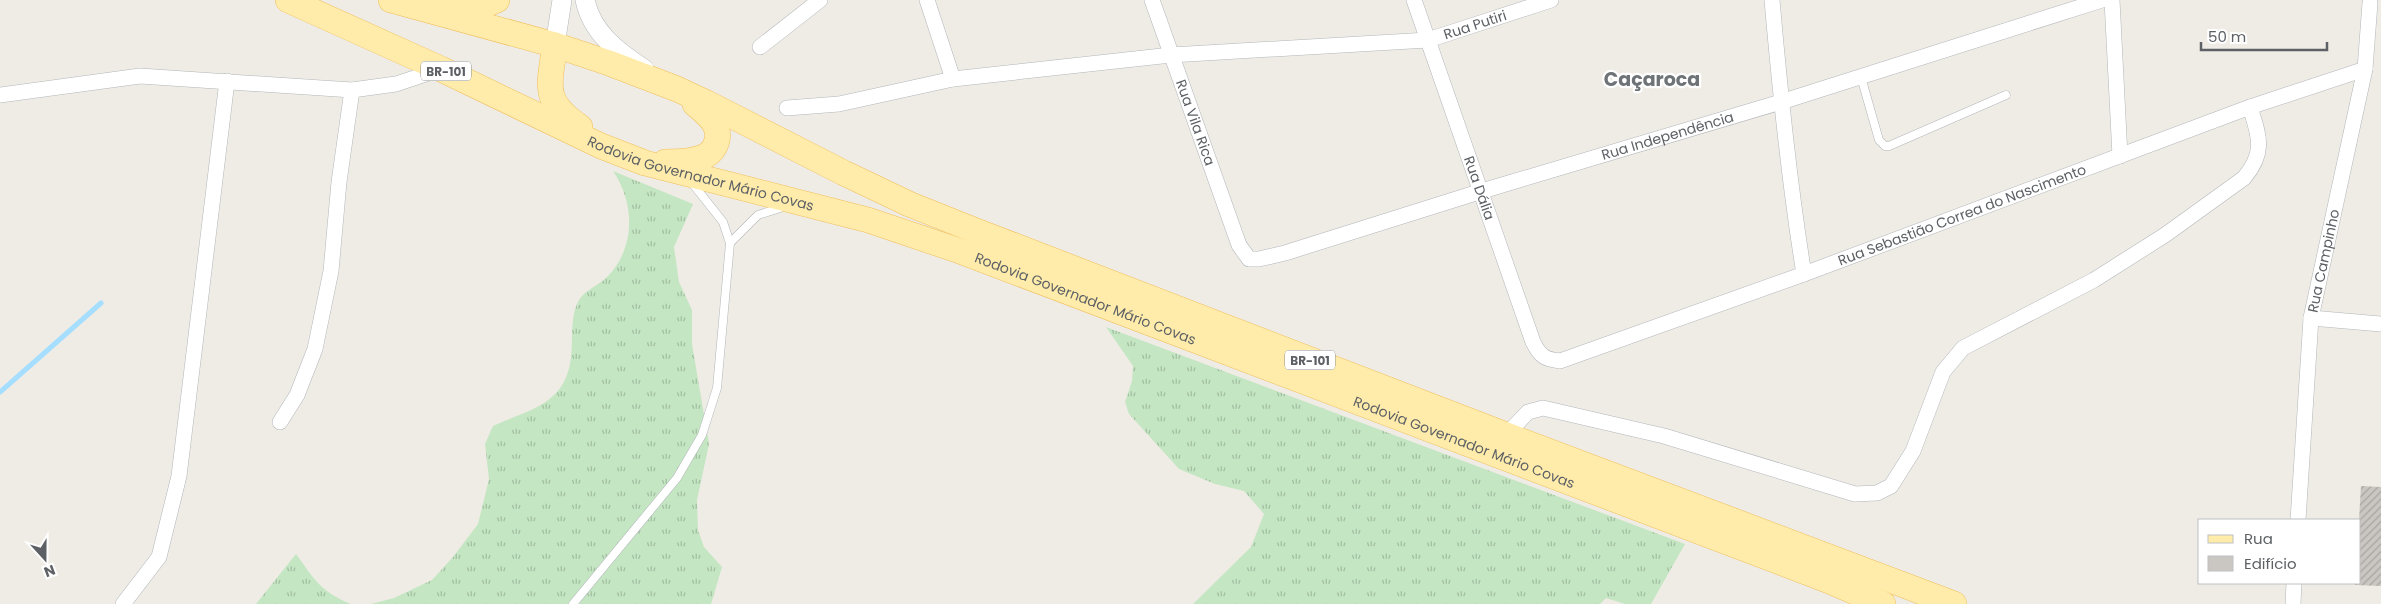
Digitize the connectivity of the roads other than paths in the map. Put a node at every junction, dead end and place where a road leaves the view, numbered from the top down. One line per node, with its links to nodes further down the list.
1 (288, 0): 20 (main road, Rodovia Governador Mário Covas / BR-101)
2 (391, 0): 15 (main road, Rodovia Governador Mário Covas / BR-101)
3 (497, 0): 15 (main road)
4 (562, 0): 17 (street)
5 (585, 0): 26 (street)
6 (820, 0): 18 (street)
7 (927, 0): 23 (street)
8 (1152, 0): 19 (street, Rua Vila Rica)
9 (1414, 0): 16 (street, Rua Dália)
10 (1551, 0): 16 (street, Rua Putiri)
11 (1772, 0): 29 (street)
12 (2102, 0): 22 (street, Rua Independência)
13 (2112, 0): 33 (street)
14 (2370, 3): 21 (street, Rua Campinho)
15 (422, 10): 17 (main road, Rodovia Governador Mário Covas / BR-101)
16 (1428, 40): 19 (street, Rua Putiri); 36 (street, Rua Dália)
17 (555, 45): 26 (main road, Rodovia Governador Mário Covas / BR-101); 32 (main road)
18 (760, 47)
19 (1171, 55): 23 (street, Rua Putiri); 39 (street, Rua Vila Rica)
20 (441, 68): 25 (street); 32 (main road, Rodovia Governador Mário Covas / BR-101)
21 (2365, 69): 30 (street, Rua Sebastião Correa do Nascimento); 41 (street, Rua Campinho)
22 (1861, 77): 28 (lane); 29 (street, Rua Independência)
23 (953, 79): 31 (street, Rua Putiri)
24 (227, 81): 25 (street); 27 (street); 48 (street)
25 (352, 90): 44 (street)
26 (677, 90): 34 (main road); 45 (main road, Rodovia Governador Mário Covas / BR-101)
27 (0, 95)
28 (2006, 95)
29 (1781, 102): 36 (street, Rua Independência); 40 (street)
30 (2250, 107): 33 (street, Rua Sebastião Correa do Nascimento); 45 (street)
31 (787, 108)
32 (601, 146): 34 (main road, Rodovia Governador Mário Covas / BR-101)
33 (2120, 156): 40 (street, Rua Sebastião Correa do Nascimento)
34 (645, 163): 35 (main road, Rodovia Governador Mário Covas / BR-101)
35 (684, 174): 37 (main road, Rodovia Governador Mário Covas / BR-101); 38 (lane)
36 (1482, 191): 39 (street, Rua Independência); 43 (street, Rua Dália)
37 (805, 202): 38 (lane); 50 (main road, Rodovia Governador Mário Covas / BR-101)
38 (730, 243): 49 (lane)
39 (1239, 245)
40 (1804, 274): 43 (street, Rua Sebastião Correa do Nascimento)
41 (2310, 318): 42 (street); 46 (street, Rua Campinho)
42 (2381, 324)
43 (1560, 361)
44 (280, 422)
45 (1506, 435): 51 (main road, Rodovia Governador Mário Covas / BR-101)
46 (2298, 519)
47 (2294, 584): 52 (street)
48 (123, 604)
49 (573, 604)
50 (1883, 604)
51 (1954, 604)
52 (2293, 604)

